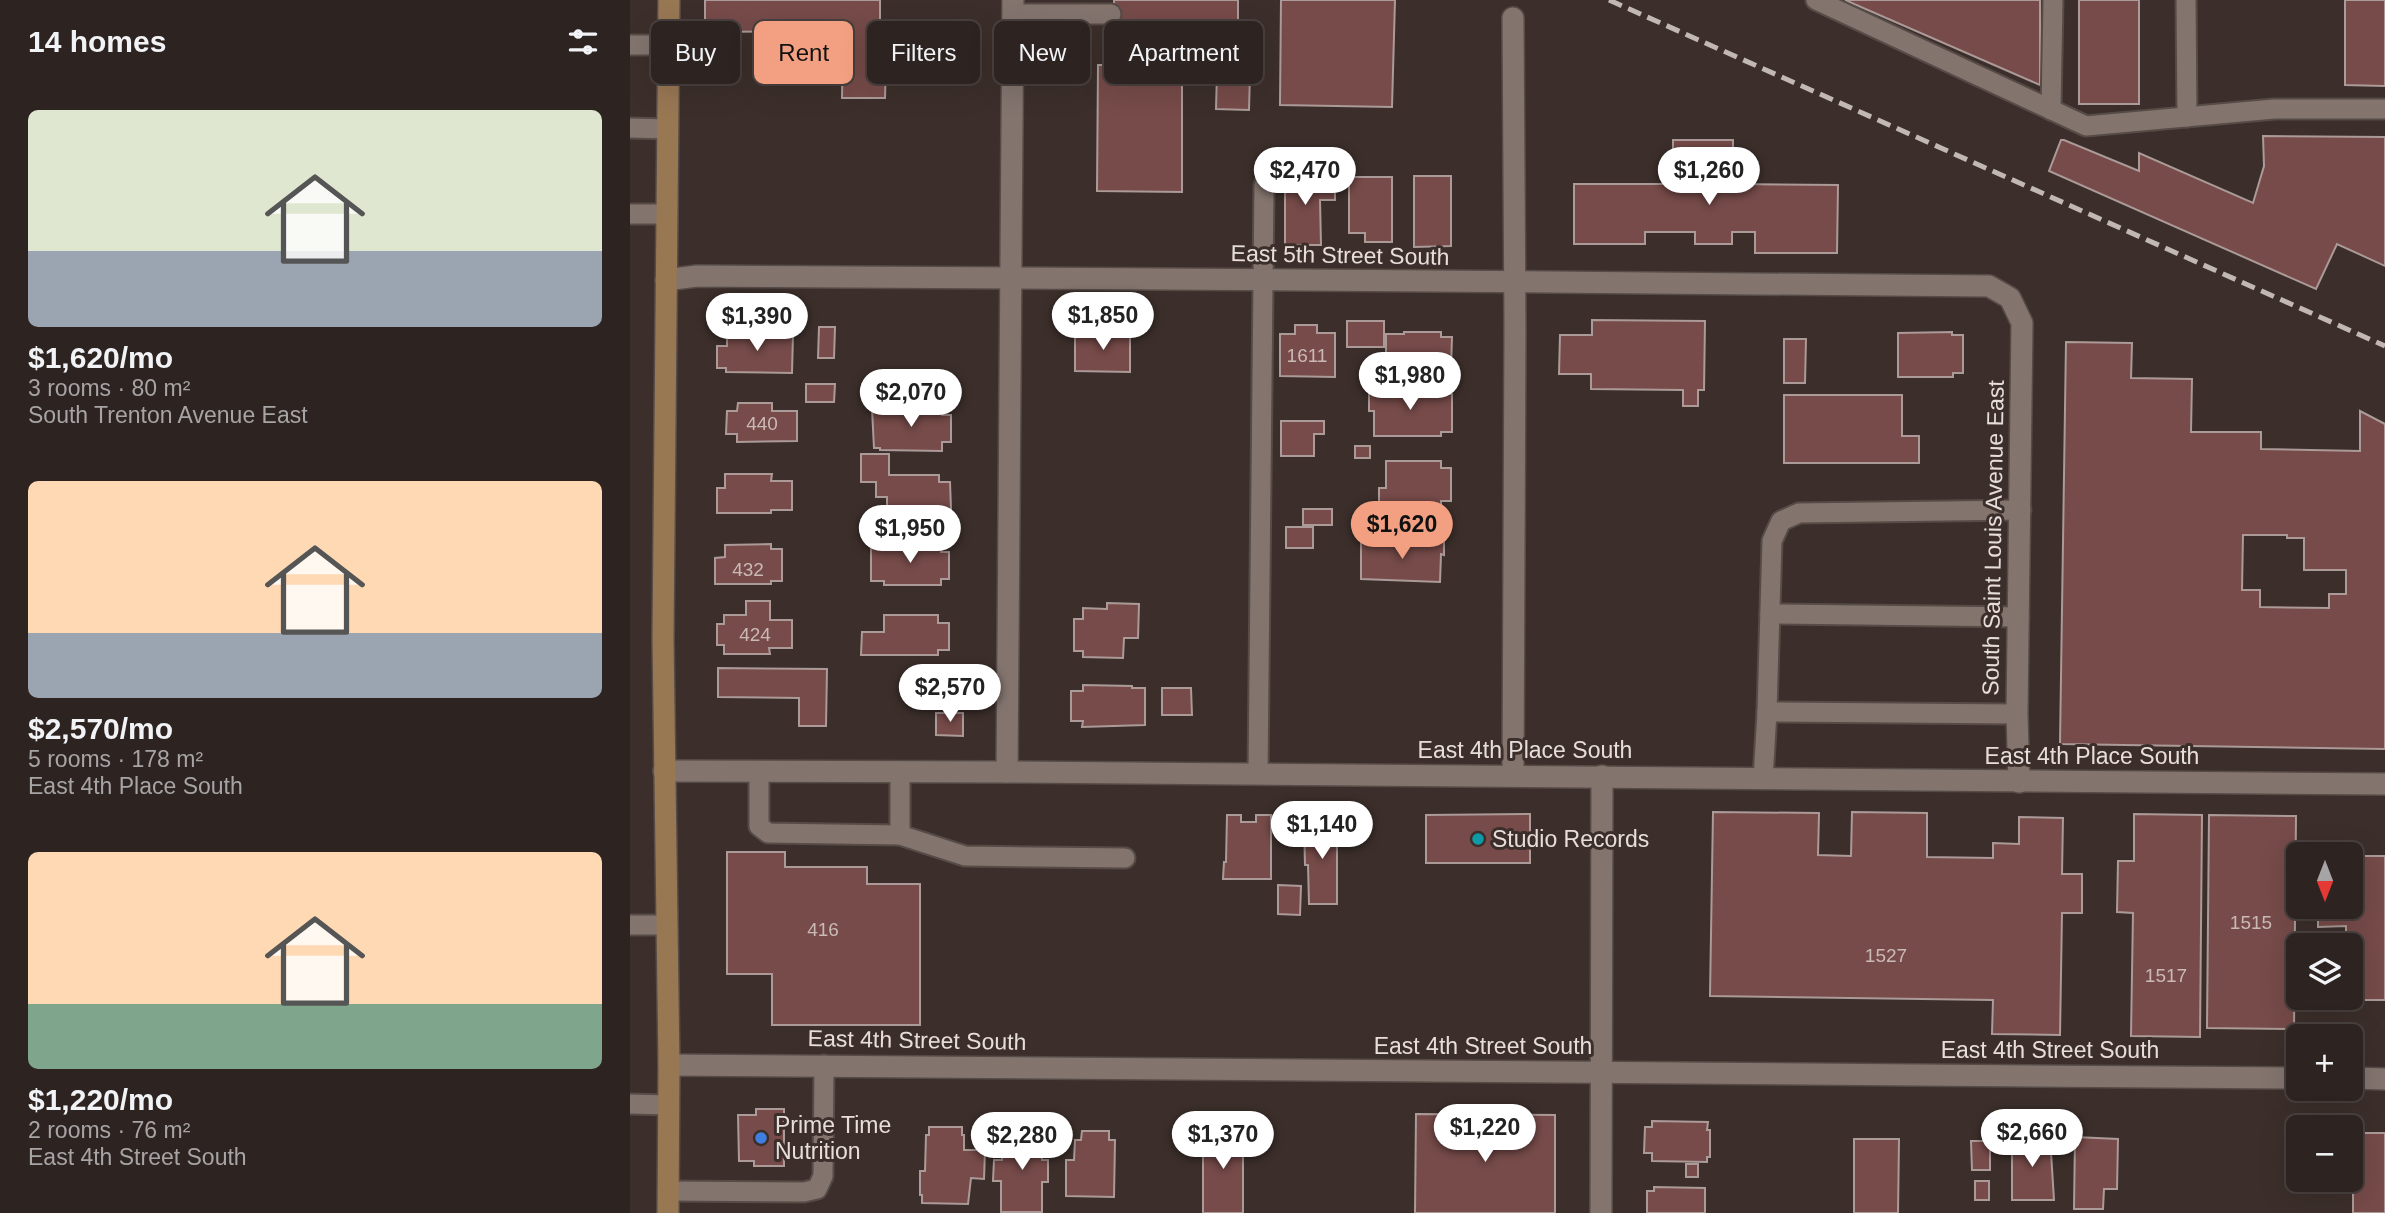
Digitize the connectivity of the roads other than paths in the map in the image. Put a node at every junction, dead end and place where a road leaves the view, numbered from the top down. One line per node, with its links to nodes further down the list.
1 (668, 0): 8 (main road)
2 (1816, 0): 13 (lane)
3 (2053, 0): 13 (lane)
4 (2186, 0): 14 (lane)
5 (1013, 7): 6 (lane); 20 (street)
6 (1111, 15)
7 (1513, 18): 23 (street)
8 (668, 21)
9 (630, 45): 10 (lane)
10 (651, 45)
11 (668, 84): 16 (main road)
12 (2385, 109): 14 (lane)
13 (2051, 110): 14 (lane)
14 (2187, 117)
15 (630, 128): 16 (lane)
16 (667, 129): 19 (main road)
17 (1264, 185): 21 (lane)
18 (630, 215): 19 (lane)
19 (666, 215): 22 (main road)
20 (1010, 277): 21 (street, East 5th Street South); 22 (street, East 5th Street South); 33 (street)
21 (1264, 279): 23 (street, East 5th Street South); 34 (lane)
22 (666, 280): 30 (main road)
23 (1515, 284): 24 (street, East 5th Street South); 35 (street)
24 (2010, 298): 25 (street, South Saint Louis Avenue East)
25 (2021, 510): 26 (lane); 27 (street, South Saint Louis Avenue East)
26 (1770, 614): 27 (lane); 28 (lane)
27 (2019, 617): 29 (street, South Saint Louis Avenue East)
28 (1767, 712): 29 (lane); 37 (lane)
29 (2017, 714): 38 (street, South Saint Louis Avenue East)
30 (664, 771): 31 (street, East 4th Place South); 43 (main road)
31 (759, 772): 32 (street, East 4th Place South); 40 (lane)
32 (900, 772): 33 (street, East 4th Place South); 40 (lane)
33 (1007, 772): 34 (street, East 4th Place South)
34 (1258, 774): 35 (street, East 4th Place South)
35 (1513, 776): 36 (street, East 4th Place South)
36 (1602, 776): 37 (street, East 4th Place South); 46 (street)
37 (1763, 779): 38 (street, East 4th Place South)
38 (2019, 782): 39 (street, East 4th Place South)
39 (2385, 784)
40 (900, 835): 41 (lane)
41 (1125, 858)
42 (630, 925): 43 (lane)
43 (667, 925): 44 (main road)
44 (669, 1065): 45 (street, East 4th Street South); 51 (main road)
45 (824, 1065): 46 (street, East 4th Street South); 52 (lane)
46 (1601, 1073): 47 (street, East 4th Street South); 54 (street)
47 (2286, 1078)
48 (2363, 1079): 49 (street)
49 (2385, 1079)
50 (630, 1104): 51 (lane)
51 (668, 1105): 52 (main road)
52 (668, 1191): 53 (main road)
53 (668, 1213)
54 (1601, 1213)

